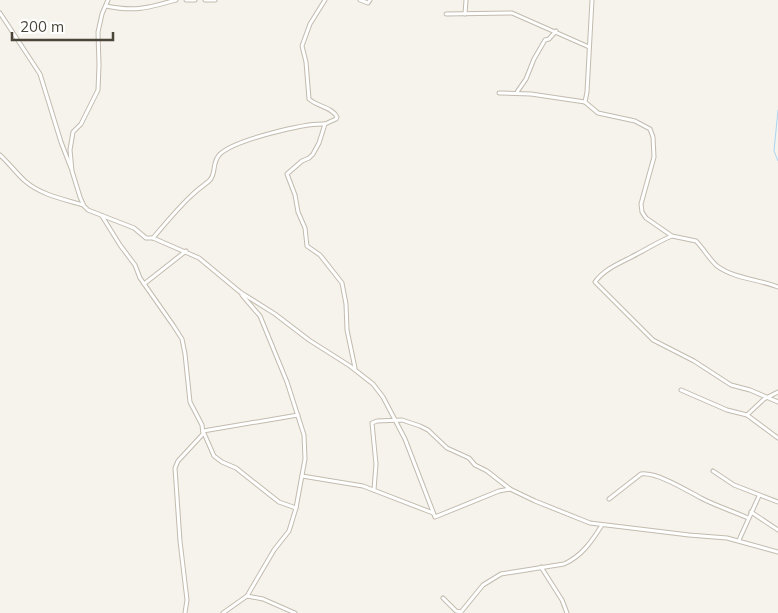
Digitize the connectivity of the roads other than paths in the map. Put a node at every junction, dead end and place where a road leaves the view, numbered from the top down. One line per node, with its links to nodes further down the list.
1 (108, 0): 12 (street)
2 (176, 0): 12 (street)
3 (186, 0): 4 (street)
4 (195, 0)
5 (205, 0): 6 (street)
6 (215, 0)
7 (325, 0): 21 (street)
8 (360, 0): 9 (street)
9 (370, 0)
10 (466, 0): 15 (street)
11 (592, 0): 17 (street)
12 (106, 6): 23 (street)
13 (0, 13): 23 (street)
14 (446, 14): 15 (street)
15 (465, 14): 16 (street)
16 (556, 31): 17 (street); 18 (street)
17 (589, 47): 20 (street)
18 (517, 92): 19 (street); 20 (street)
19 (499, 93)
20 (585, 102): 26 (street)
21 (325, 124): 27 (street); 32 (street)
22 (0, 155): 24 (street)
23 (72, 170): 24 (street)
24 (84, 206): 25 (street)
25 (102, 216): 27 (street); 29 (street)
26 (672, 236): 30 (street); 35 (street)
27 (153, 238): 28 (street)
28 (186, 252): 29 (street); 31 (street)
29 (144, 284): 40 (street)
30 (778, 287)
31 (240, 292): 32 (street); 37 (street)
32 (355, 369): 39 (street)
33 (681, 390): 38 (street)
34 (778, 392): 35 (street)
35 (768, 398): 36 (street); 38 (street)
36 (778, 402)
37 (298, 415): 40 (street); 43 (street)
38 (747, 416): 41 (street)
39 (396, 420): 44 (street); 45 (street); 51 (street)
40 (204, 432): 49 (street); 60 (street)
41 (778, 438)
42 (713, 471): 46 (street)
43 (302, 476): 45 (street); 49 (street)
44 (510, 489): 51 (street); 53 (street)
45 (374, 490): 51 (street)
46 (759, 496): 48 (street); 50 (street)
47 (609, 499): 52 (street)
48 (778, 502)
49 (296, 508): 58 (street)
50 (751, 512): 52 (street); 54 (street)
51 (433, 513)
52 (748, 518): 55 (street)
53 (602, 525): 55 (street); 57 (street)
54 (778, 530)
55 (739, 540): 56 (street)
56 (778, 552)
57 (541, 567): 59 (street); 63 (street)
58 (247, 596): 61 (street); 62 (street)
59 (443, 598)
60 (185, 613)
61 (223, 613)
62 (295, 613)
63 (568, 613)

